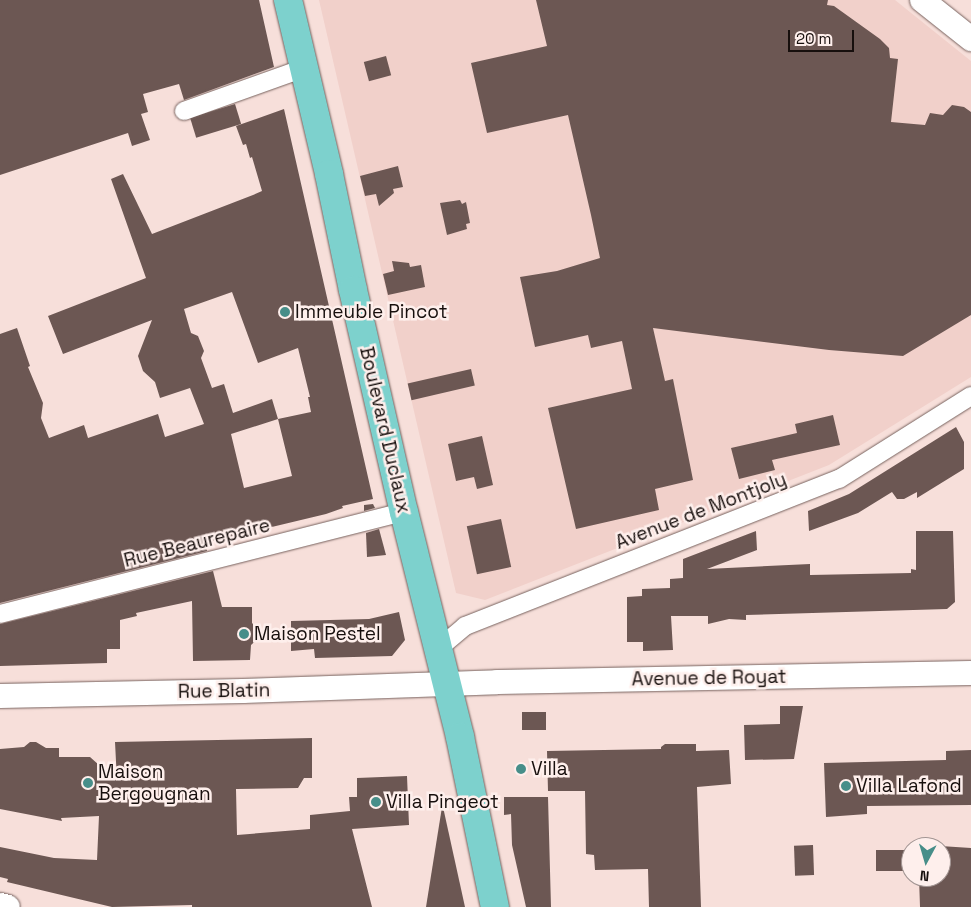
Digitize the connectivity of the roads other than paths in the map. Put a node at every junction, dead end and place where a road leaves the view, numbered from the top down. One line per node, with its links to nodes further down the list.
1 (288, 0): 4 (main road, Boulevard Duclaux)
2 (922, 0): 3 (street)
3 (971, 39)
4 (304, 68): 5 (street); 7 (main road, Boulevard Duclaux)
5 (184, 111)
6 (971, 396): 9 (street, Avenue de Montjoly)
7 (404, 512): 8 (street, Rue Beaurepaire); 9 (main road, Boulevard Duclaux)
8 (0, 614)
9 (439, 648): 11 (main road, Boulevard Duclaux)
10 (971, 673): 11 (street, Avenue de Royat)
11 (448, 684): 12 (street, Rue Blatin); 15 (main road, Boulevard Duclaux)
12 (0, 696)
13 (0, 905): 14 (street)
14 (8, 907)
15 (495, 907)

